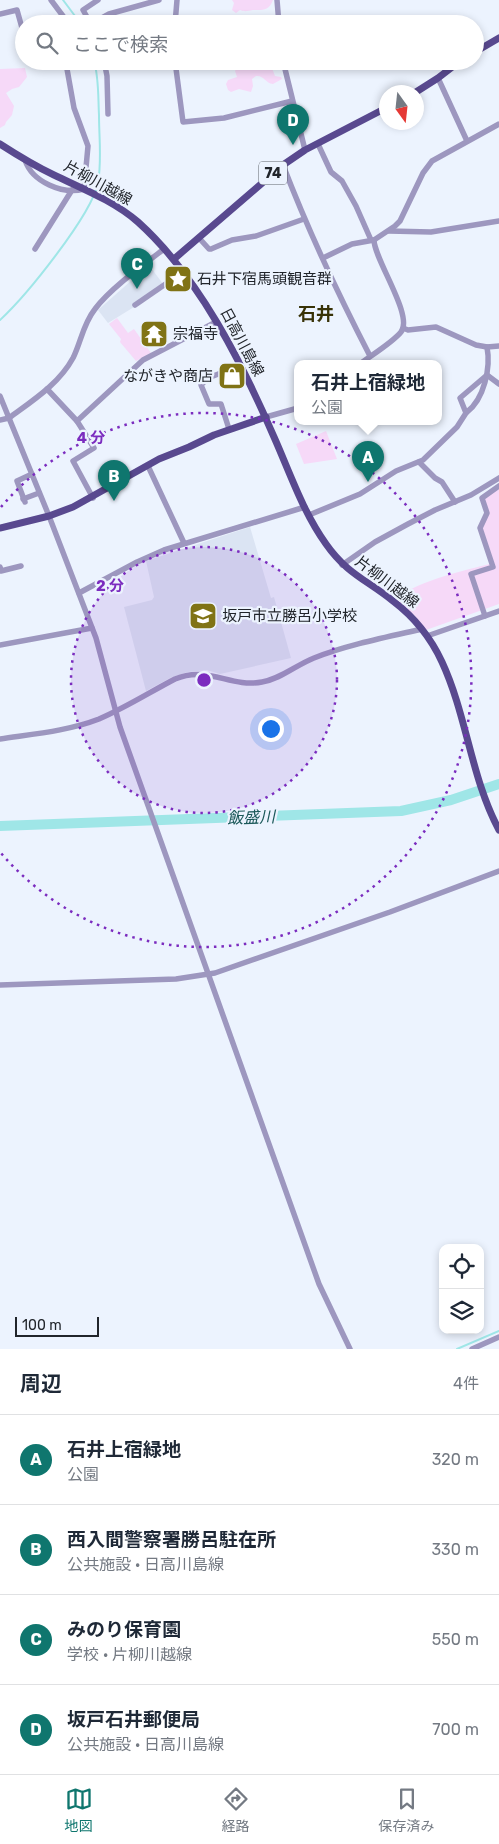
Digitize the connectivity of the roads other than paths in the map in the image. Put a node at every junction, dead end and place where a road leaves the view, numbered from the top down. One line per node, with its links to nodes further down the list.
1 (51, 0): 9 (street)
2 (98, 0): 10 (street)
3 (159, 0): 6 (street)
4 (177, 0): 12 (street)
5 (277, 0): 13 (street)
6 (144, 2): 11 (street)
7 (0, 14): 8 (street)
8 (18, 15)
9 (62, 15)
10 (86, 15)
11 (107, 15)
12 (176, 15)
13 (278, 15)
14 (499, 38): 15 (main road)
15 (484, 47)
16 (67, 70): 33 (street)
17 (106, 70): 25 (street)
18 (176, 70): 23 (street)
19 (285, 70): 23 (street)
20 (448, 70): 21 (main road)
21 (438, 78): 22 (main road); 27 (street)
22 (424, 87)
23 (292, 101): 30 (street)
24 (379, 112): 29 (main road, 74)
25 (108, 114)
26 (499, 124): 27 (street)
27 (467, 141): 37 (street)
28 (0, 144): 31 (main road, 片柳川越線)
29 (318, 144): 30 (main road, 74); 39 (street)
30 (305, 150): 32 (main road, 74)
31 (26, 160): 33 (main road, 片柳川越線); 34 (street)
32 (283, 164): 35 (street); 38 (main road, 74)
33 (84, 188): 34 (street); 41 (main road, 片柳川越線)
34 (72, 190): 40 (street)
35 (304, 219): 38 (street); 42 (street)
36 (499, 221): 37 (street)
37 (389, 231): 39 (street)
38 (198, 238): 43 (main road, 74)
39 (373, 240): 42 (street); 47 (street)
40 (35, 249)
41 (164, 249): 43 (main road, 片柳川越線); 55 (street)
42 (323, 258): 50 (street)
43 (174, 259): 44 (main road, 日高川島線)
44 (183, 272): 45 (street); 46 (main road, 日高川島線)
45 (135, 304)
46 (216, 322): 52 (main road, 日高川島線); 62 (street)
47 (404, 328): 49 (street); 50 (street)
48 (499, 346): 49 (street)
49 (487, 347): 53 (street)
50 (370, 356): 51 (street)
51 (365, 360)
52 (239, 366): 59 (main road, 日高川島線); 63 (street)
53 (487, 375): 54 (street); 58 (street); 58 (street)
54 (499, 384)
55 (47, 389): 60 (street); 62 (street)
56 (0, 396): 60 (street)
57 (294, 409): 59 (street)
58 (467, 412): 64 (street)
59 (266, 417): 63 (main road); 72 (main road, 片柳川越線)
60 (9, 418): 61 (street); 66 (street)
61 (0, 420)
62 (78, 421): 70 (street)
63 (229, 429): 65 (main road)
64 (419, 462): 71 (street); 73 (street)
65 (148, 466): 70 (main road); 76 (street)
66 (32, 474): 69 (street); 69 (street)
67 (499, 478): 71 (street)
68 (499, 486): 82 (street)
69 (39, 492): 74 (street)
70 (92, 498): 74 (main road)
71 (454, 502): 77 (street)
72 (304, 507): 73 (main road, 片柳川越線); 76 (street)
73 (309, 515): 77 (main road, 片柳川越線)
74 (49, 516): 75 (main road); 80 (street)
75 (0, 528)
76 (184, 544): 80 (street)
77 (342, 565): 84 (main road, 片柳川越線)
78 (21, 566): 79 (street)
79 (0, 567)
80 (79, 593): 83 (street)
81 (499, 611): 82 (street)
82 (485, 616): 85 (street)
83 (92, 628): 86 (street); 87 (street)
84 (422, 630): 85 (main road, 片柳川越線); 87 (street)
85 (427, 636): 89 (main road, 片柳川越線)
86 (0, 645)
87 (116, 711): 88 (street); 91 (street)
88 (0, 739)
89 (499, 830)
90 (499, 871): 91 (street)
91 (209, 974): 92 (street); 94 (street)
92 (0, 985)
93 (499, 1338): 95 (street)
94 (350, 1349)
95 (472, 1349)

